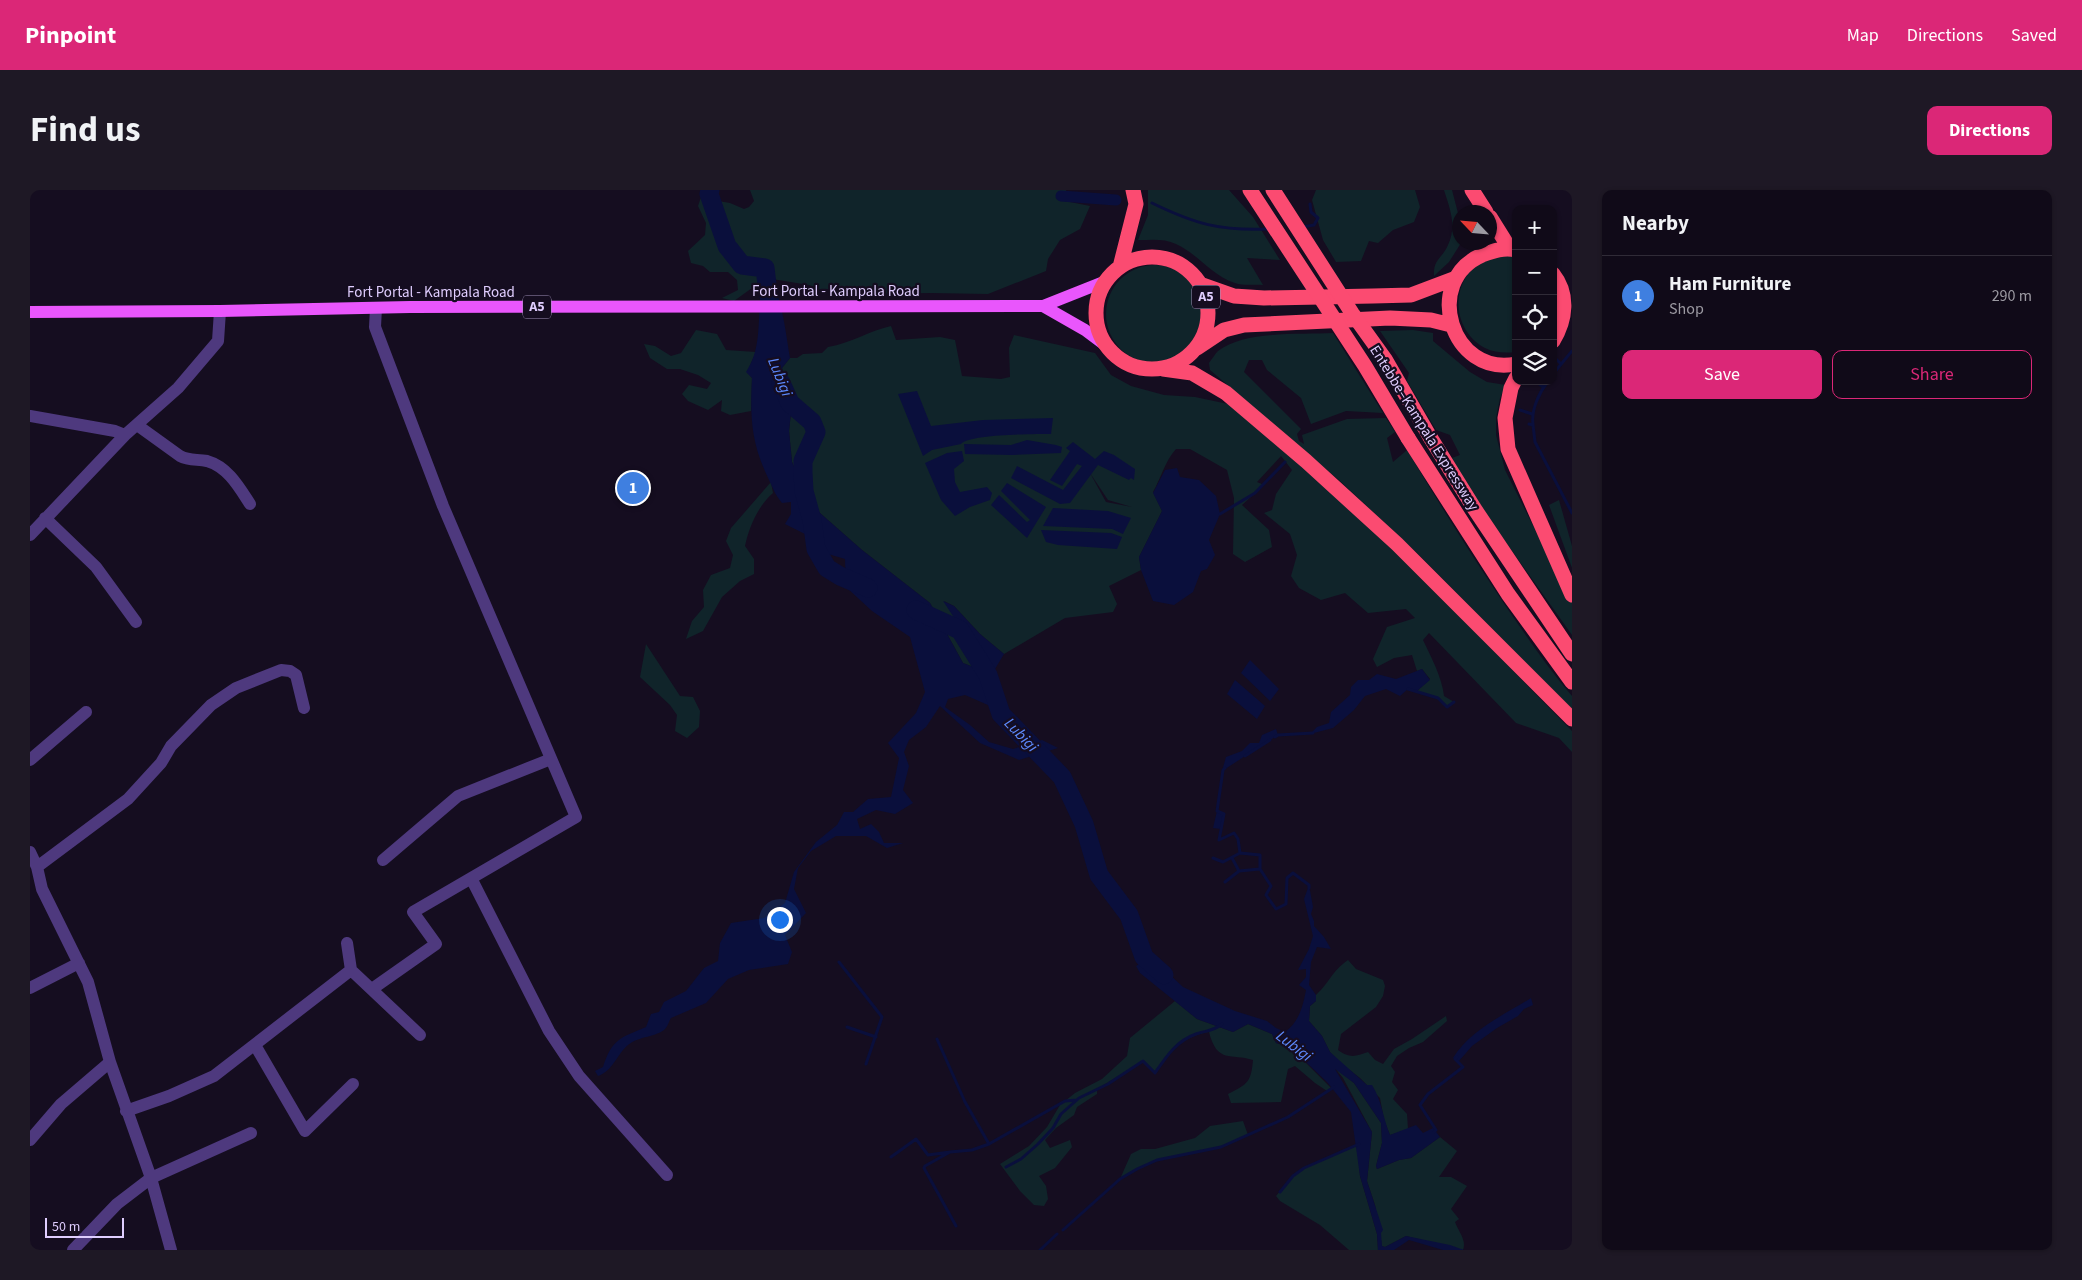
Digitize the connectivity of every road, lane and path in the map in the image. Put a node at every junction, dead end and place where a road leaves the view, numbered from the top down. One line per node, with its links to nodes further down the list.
1 (1133, 190): 9 (highway)
2 (1250, 190): 34 (highway, Entebbe–Kampala Expressway, bridge)
3 (1273, 190): 33 (highway, Entebbe–Kampala Expressway, bridge)
4 (1472, 190): 5 (highway)
5 (1482, 205)
6 (1497, 227): 7 (highway)
7 (1512, 249)
8 (1512, 250): 10 (highway, A5)
9 (1120, 267): 12 (highway, A5); 13 (highway, A5)
10 (1456, 278): 13 (highway, A5); 18 (highway, A5)
11 (1561, 279): 19 (highway)
12 (1106, 281): 14 (main road, A5); 20 (highway, A5)
13 (1200, 284): 21 (highway, A5)
14 (1043, 306): 15 (main road, Fort Portal - Kampala Road / A5); 20 (main road, A5)
15 (376, 308): 16 (main road, Fort Portal - Kampala Road / A5); 38 (street)
16 (220, 311): 17 (main road, Fort Portal - Kampala Road / A5); 26 (street)
17 (30, 312)
18 (1451, 325): 21 (highway, A5); 22 (highway, A5)
19 (1562, 331)
20 (1105, 345): 23 (highway, A5)
21 (1195, 349): 23 (highway, A5)
22 (1512, 364)
23 (1163, 369): 37 (highway)
24 (1512, 385): 31 (highway)
25 (30, 416): 27 (street)
26 (137, 425): 27 (street); 28 (street)
27 (126, 435): 29 (street)
28 (250, 504)
29 (45, 518): 30 (street); 32 (street)
30 (30, 536)
31 (1572, 595)
32 (136, 622)
33 (1572, 654)
34 (1572, 682)
35 (304, 708): 42 (street)
36 (86, 712): 39 (street)
37 (1572, 719)
38 (551, 759): 41 (street); 43 (street)
39 (30, 760)
40 (30, 852): 42 (street)
41 (383, 860)
42 (37, 867): 45 (street)
43 (472, 878): 48 (street); 56 (street)
44 (347, 942): 46 (street)
45 (79, 963): 47 (street); 51 (street)
46 (351, 970): 48 (street); 50 (street)
47 (30, 988)
48 (372, 989): 49 (street)
49 (420, 1035)
50 (255, 1045): 52 (street); 53 (street)
51 (110, 1062): 53 (street); 55 (street)
52 (353, 1084)
53 (126, 1111): 57 (street)
54 (251, 1133): 57 (street)
55 (30, 1140)
56 (667, 1175)
57 (151, 1178): 58 (street); 59 (street)
58 (74, 1250)
59 (172, 1250)

